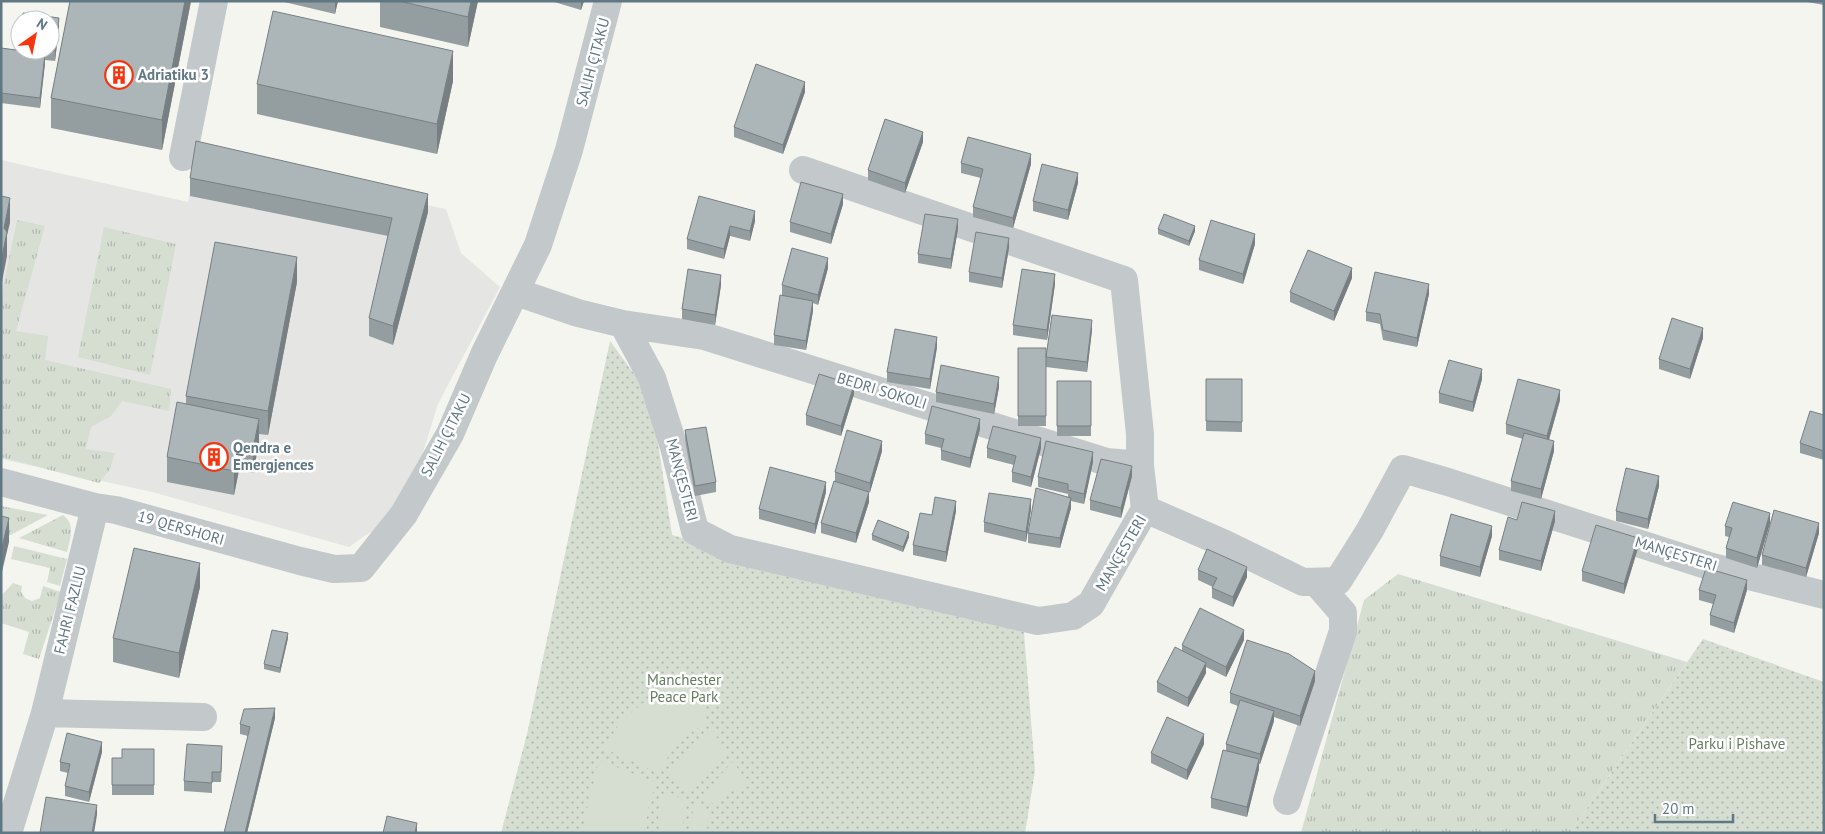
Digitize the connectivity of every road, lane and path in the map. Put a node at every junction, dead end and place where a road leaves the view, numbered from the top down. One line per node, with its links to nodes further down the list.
1 (214, 1): 3 (street)
2 (608, 1): 5 (street, SALIH ÇITAKU)
3 (183, 157)
4 (803, 170): 7 (street)
5 (516, 292): 6 (street); 11 (street, SALIH ÇITAKU)
6 (622, 324): 7 (street, BEDRI SOKOLI); 10 (street, MANÇESTERI)
7 (1140, 465): 10 (street)
8 (1, 482): 9 (street, 19 QERSHORI)
9 (95, 506): 11 (street, 19 QERSHORI); 14 (street, FAHRI FAZLIU)
10 (1144, 509): 12 (street, MANÇESTERI)
11 (361, 568)
12 (1316, 582): 13 (street, MANÇESTERI); 16 (street)
13 (1824, 595)
14 (45, 714): 15 (street); 17 (street, FAHRI FAZLIU)
15 (203, 717)
16 (1287, 801)
17 (8, 833)

